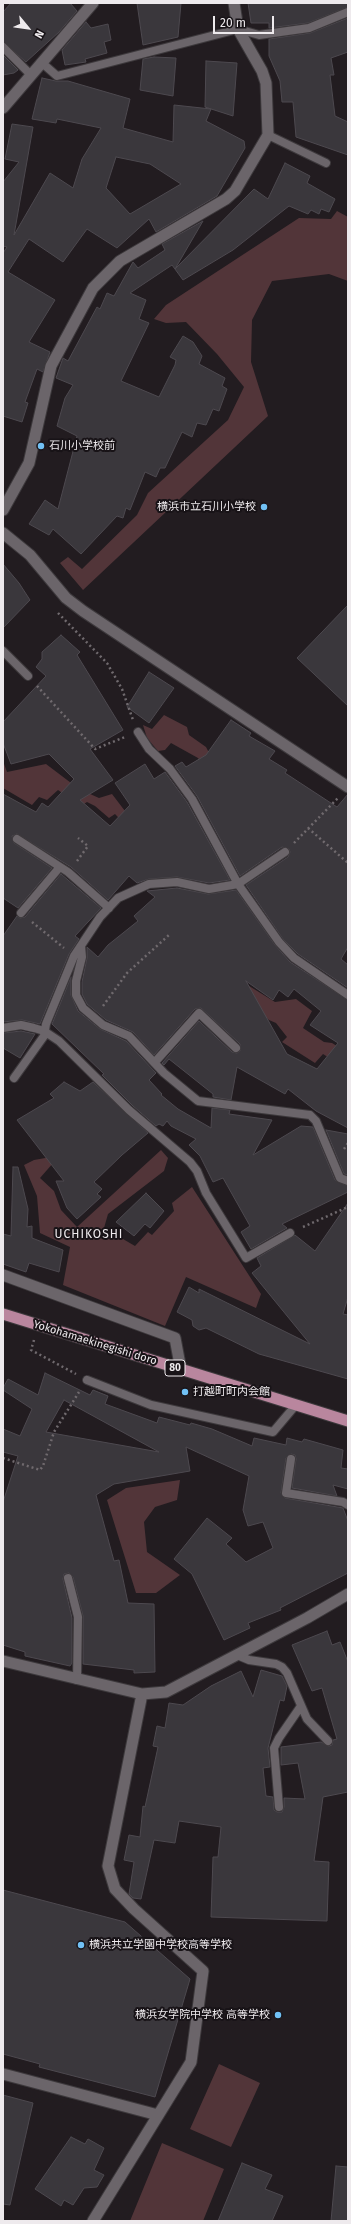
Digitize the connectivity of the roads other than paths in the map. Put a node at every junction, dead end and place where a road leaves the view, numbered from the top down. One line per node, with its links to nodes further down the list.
1 (93, 3): 6 (street)
2 (234, 3): 4 (street)
3 (348, 12): 4 (lane)
4 (238, 29): 6 (lane); 9 (street)
5 (3, 47): 7 (lane)
6 (41, 62): 7 (street)
7 (31, 75): 8 (street)
8 (3, 108)
9 (268, 135): 10 (lane); 11 (street)
10 (326, 163)
11 (3, 510)
12 (3, 533): 16 (street)
13 (3, 651): 14 (lane)
14 (28, 676)
15 (138, 732): 20 (lane)
16 (348, 787)
17 (16, 840): 19 (lane)
18 (285, 852): 20 (lane)
19 (59, 868): 21 (lane); 22 (lane)
20 (238, 884): 21 (lane); 24 (lane)
21 (109, 908): 23 (lane)
22 (21, 913)
23 (81, 946): 26 (lane); 28 (lane)
24 (348, 995)
25 (3, 1028): 26 (lane)
26 (44, 1031): 29 (lane); 31 (lane)
27 (236, 1048): 28 (lane)
28 (154, 1062): 30 (lane)
29 (14, 1078)
30 (348, 1181)
31 (290, 1233)
32 (3, 1275): 34 (street)
33 (3, 1314): 34 (main road, Yokohamaekinegishi doro / 80)
34 (181, 1370): 36 (main road, Yokohamaekinegishi doro / 80)
35 (87, 1380): 36 (lane)
36 (295, 1406): 37 (main road, Yokohamaekinegishi doro / 80)
37 (348, 1421)
38 (291, 1459): 39 (lane)
39 (348, 1505)
40 (68, 1578): 44 (lane)
41 (348, 1594): 42 (street)
42 (237, 1655): 45 (street); 46 (lane)
43 (3, 1661): 44 (street)
44 (77, 1680): 45 (street)
45 (142, 1694): 50 (street)
46 (301, 1706): 47 (lane); 48 (lane)
47 (328, 1742)
48 (279, 1807)
49 (3, 2074): 50 (street)
50 (158, 2115): 51 (street)
51 (93, 2221)

